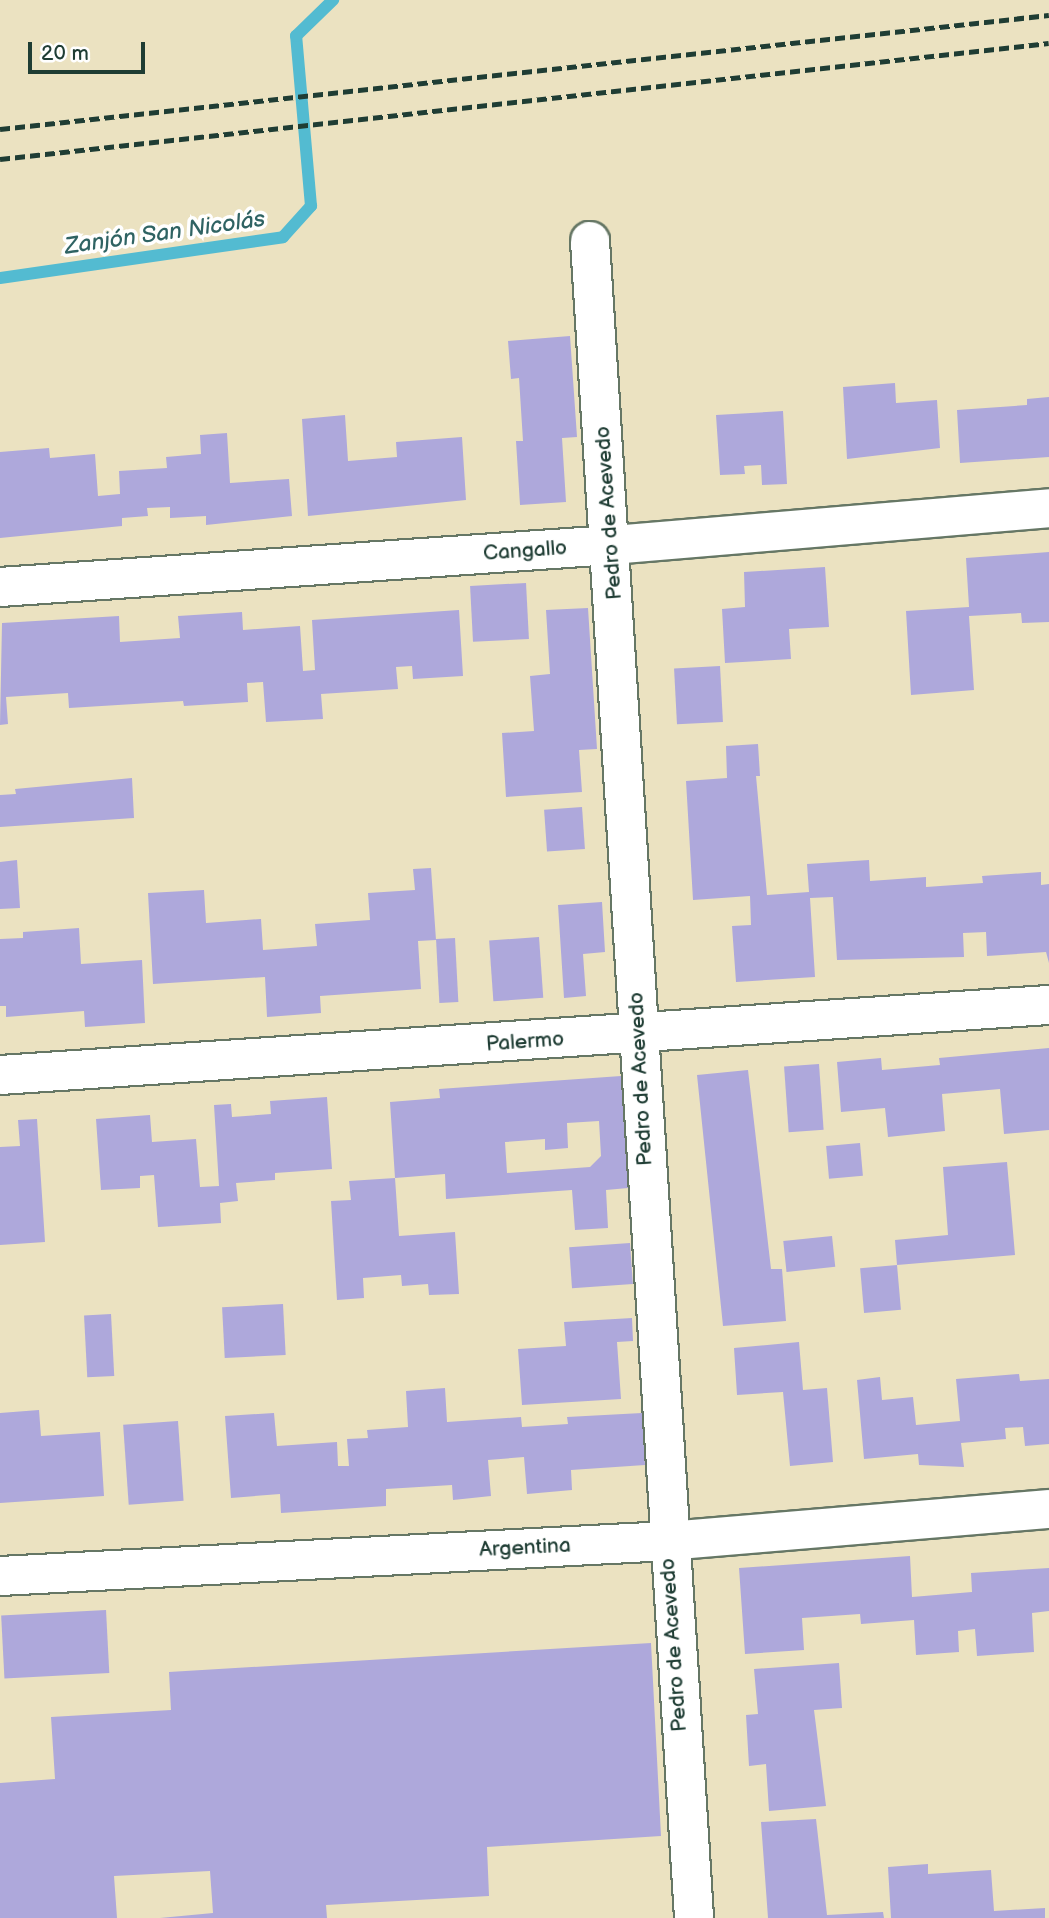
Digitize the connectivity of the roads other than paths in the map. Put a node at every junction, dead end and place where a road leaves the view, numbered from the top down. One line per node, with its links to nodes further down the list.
1 (590, 240): 3 (street, Pedro de Acevedo)
2 (1049, 508): 3 (street, Cangallo)
3 (612, 545): 4 (street, Cangallo); 6 (street, Pedro de Acevedo)
4 (0, 587)
5 (1049, 1005): 6 (street, Palermo)
6 (639, 1034): 7 (street, Palermo); 9 (street, Pedro de Acevedo)
7 (0, 1075)
8 (1049, 1509): 9 (street, Argentina)
9 (667, 1541): 10 (street, Argentina); 11 (street, Pedro de Acevedo)
10 (0, 1576)
11 (694, 1918)

